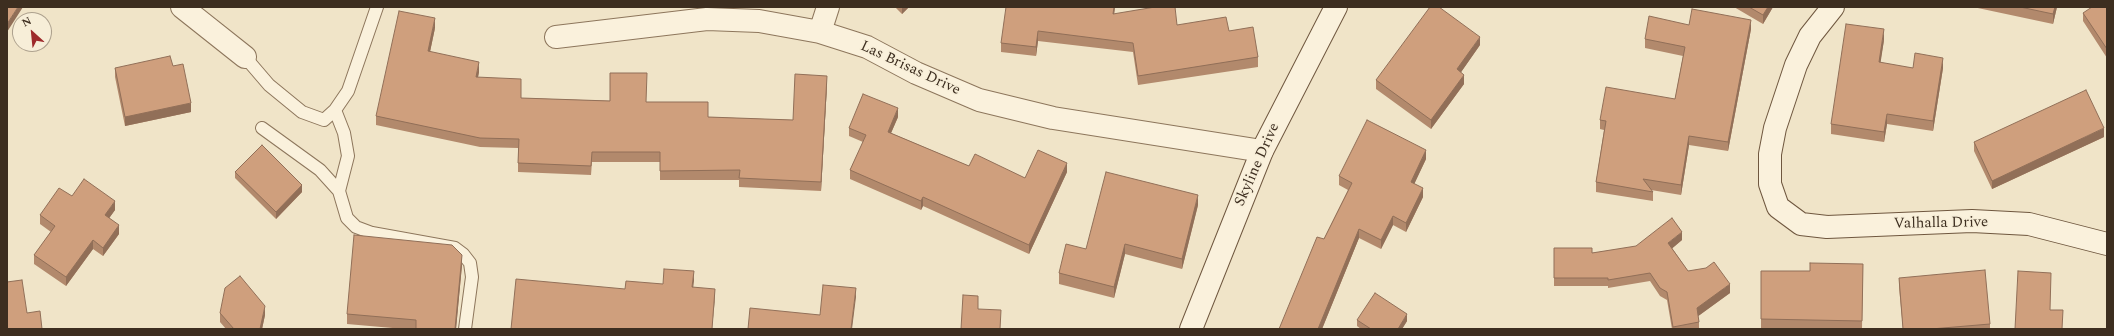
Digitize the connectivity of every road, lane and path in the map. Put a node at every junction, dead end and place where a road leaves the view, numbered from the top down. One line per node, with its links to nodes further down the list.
1 (182, 7): 8 (street)
2 (377, 7): 9 (lane)
3 (828, 7): 6 (street)
4 (1336, 7): 11 (street, Skyline Drive)
5 (1833, 7): 13 (street, Valhalla Drive)
6 (820, 32): 7 (street, Las Brisas Drive); 11 (street, Las Brisas Drive)
7 (556, 37)
8 (245, 57): 9 (lane)
9 (335, 110): 12 (lane)
10 (262, 128): 12 (lane)
11 (1262, 151): 15 (street, Skyline Drive)
12 (339, 190): 14 (lane)
13 (2107, 244)
14 (465, 329)
15 (1191, 329)

